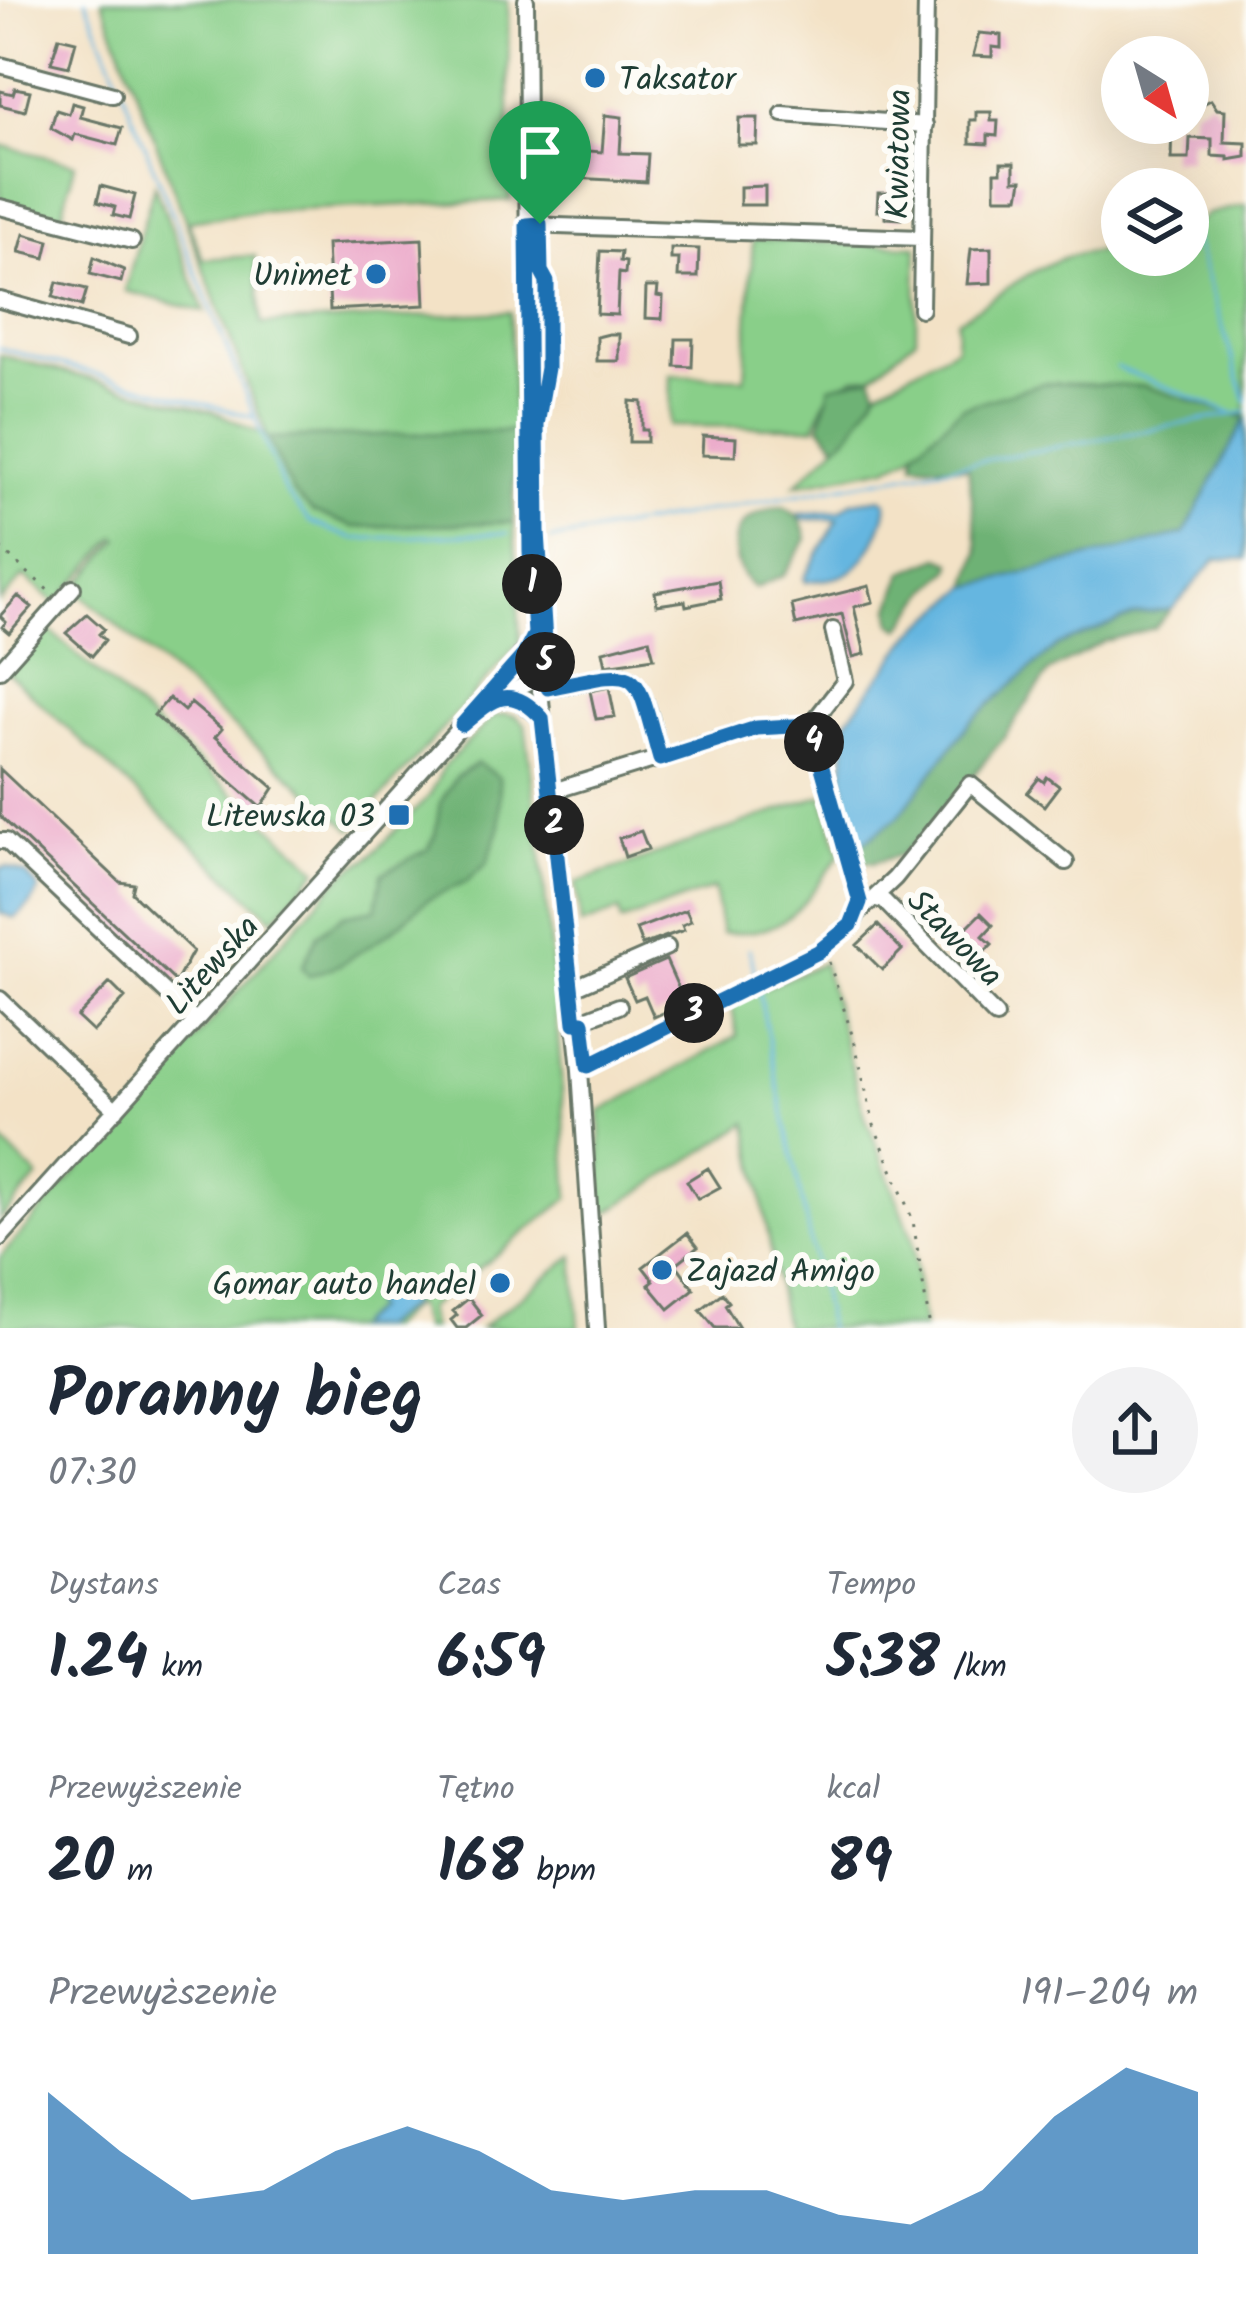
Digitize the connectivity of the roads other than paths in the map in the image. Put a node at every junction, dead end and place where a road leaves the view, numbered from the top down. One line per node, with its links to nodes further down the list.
1 (526, 0): 8 (street)
2 (926, 0): 6 (street, Kwiatowa)
3 (0, 65): 4 (street)
4 (113, 95)
5 (783, 114): 6 (street)
6 (925, 125): 9 (street, Kwiatowa)
7 (0, 207): 10 (street)
8 (533, 225): 9 (street); 16 (street)
9 (922, 238): 12 (street, Kwiatowa)
10 (132, 241)
11 (0, 300): 13 (street)
12 (921, 308)
13 (129, 336)
14 (73, 588): 17 (street)
15 (833, 630): 23 (street)
16 (535, 634): 18 (street); 19 (street)
17 (0, 670)
18 (502, 681): 19 (street); 22 (street)
19 (539, 684): 20 (street); 21 (street); 24 (street)
20 (497, 699): 21 (street); 22 (street)
21 (542, 718): 25 (street)
22 (462, 725): 35 (street, Litewska)
23 (810, 725): 24 (street); 29 (street)
24 (660, 759): 25 (street)
25 (550, 792): 31 (street)
26 (0, 842): 35 (street)
27 (1066, 862): 28 (street, Stawowa)
28 (876, 898): 29 (street, Stawowa); 34 (street, Stawowa)
29 (858, 913): 37 (street, Stawowa)
30 (668, 946): 31 (street)
31 (571, 988): 36 (street)
32 (0, 999): 38 (street)
33 (619, 1006): 36 (street)
34 (996, 1016)
35 (196, 1021): 38 (street, Litewska)
36 (575, 1023): 37 (street)
37 (580, 1070): 40 (street)
38 (116, 1110): 39 (street, Litewska)
39 (0, 1238)
40 (597, 1328)

